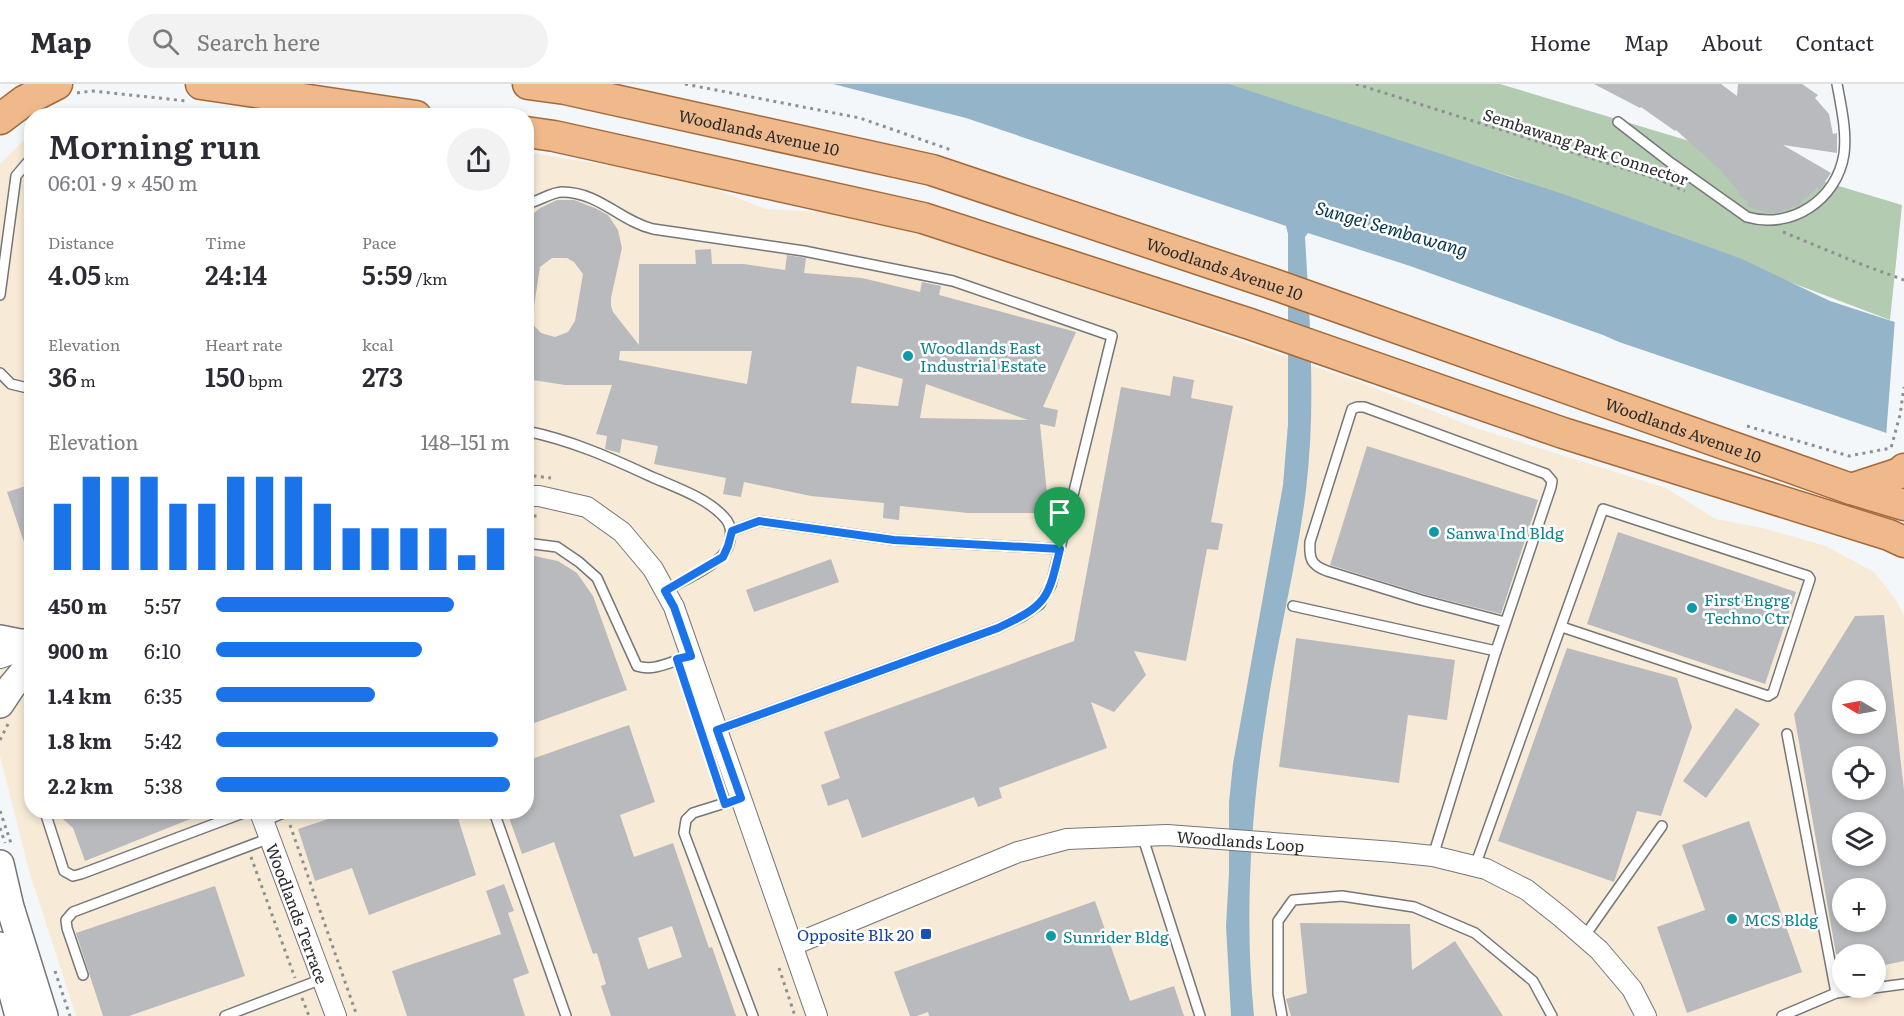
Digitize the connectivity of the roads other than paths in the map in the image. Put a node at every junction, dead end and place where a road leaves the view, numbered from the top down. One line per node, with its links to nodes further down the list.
1 (57, 84): 6 (main road)
2 (201, 84): 5 (main road)
3 (528, 84): 16 (main road, Woodlands Avenue 10)
4 (1837, 84): 7 (lane)
5 (362, 108)
6 (0, 118)
7 (1618, 122)
8 (534, 133): 21 (main road)
9 (24, 166): 11 (lane)
10 (534, 201): 22 (lane)
11 (0, 295)
12 (0, 373): 13 (lane)
13 (24, 387)
14 (534, 432): 19 (lane)
15 (1904, 469): 16 (main road)
16 (1851, 489): 18 (main road, Woodlands Avenue 10)
17 (534, 496): 23 (street)
18 (1904, 505)
19 (732, 531): 22 (lane); 23 (lane)
20 (534, 544): 31 (lane)
21 (1899, 544)
22 (1060, 549): 35 (lane)
23 (665, 591): 31 (street)
24 (1293, 606): 30 (lane)
25 (1506, 622): 25 (lane); 30 (lane)
26 (1562, 627): 26 (lane); 46 (lane)
27 (0, 639): 28 (main road)
28 (24, 644)
29 (24, 650): 32 (street)
30 (1496, 651): 44 (lane)
31 (691, 656): 35 (street)
32 (0, 658)
33 (24, 672): 34 (main road)
34 (0, 704)
35 (717, 730): 37 (street)
36 (1787, 734): 50 (lane)
37 (741, 798): 48 (street); 61 (lane)
38 (47, 819): 39 (lane)
39 (214, 819)
40 (496, 819): 60 (lane)
41 (265, 824): 51 (lane); 52 (street, Woodlands Terrace)
42 (1662, 826): 47 (lane)
43 (1142, 835): 44 (street, Woodlands Loop); 48 (street, Woodlands Loop); 63 (lane)
44 (1432, 856): 46 (street, Woodlands Loop)
45 (0, 864): 57 (main road)
46 (1475, 866): 47 (street, Woodlands Loop)
47 (1584, 937): 66 (street, Woodlands Loop)
48 (793, 945): 62 (street)
49 (0, 946): 56 (main road)
50 (1832, 972)
51 (83, 975)
52 (322, 979): 58 (lane); 59 (street, Woodlands Terrace)
53 (1904, 984): 54 (lane)
54 (1886, 986)
55 (1832, 995): 67 (lane)
56 (19, 1016)
57 (45, 1016)
58 (225, 1016)
59 (336, 1016)
60 (566, 1016)
61 (753, 1016)
62 (817, 1016)
63 (1200, 1016)
64 (1282, 1016): 65 (lane)
65 (1552, 1016)
66 (1646, 1016)
67 (1782, 1016)

